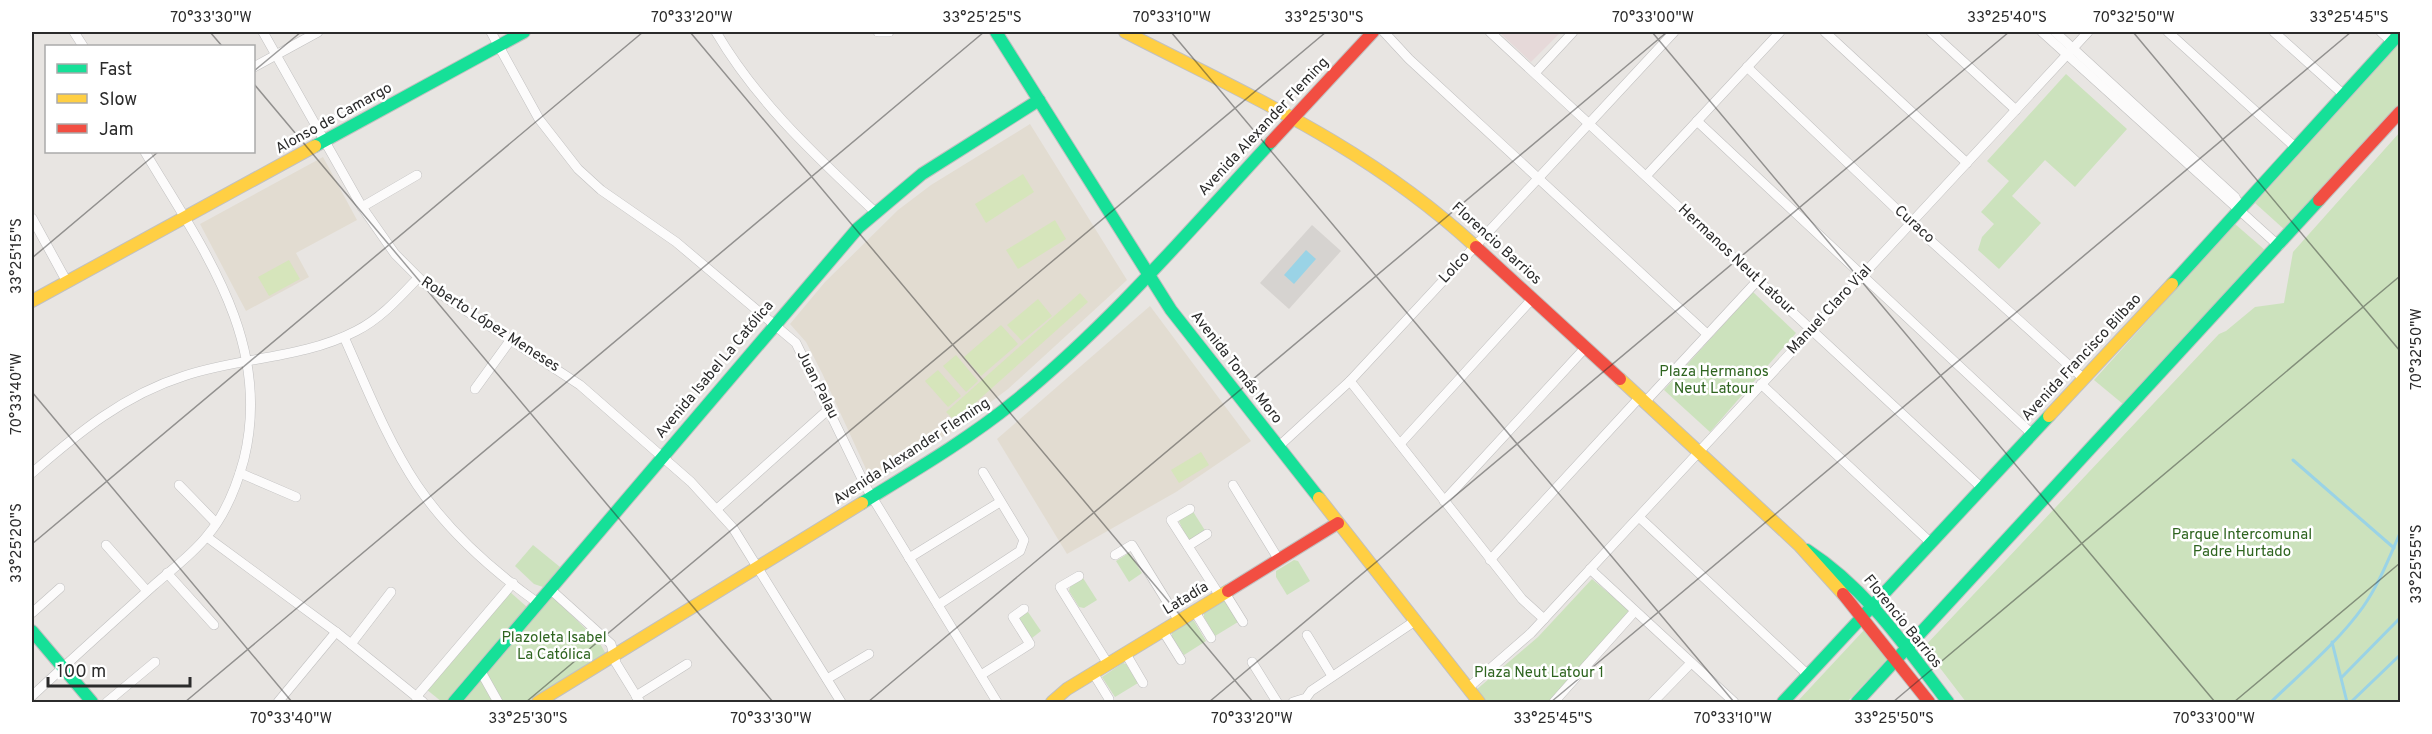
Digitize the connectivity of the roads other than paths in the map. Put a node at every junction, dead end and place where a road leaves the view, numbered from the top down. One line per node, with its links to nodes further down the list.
1 (74, 32): 26 (street)
2 (263, 32): 29 (street, Roberto López Meneses)
3 (318, 32): 29 (street)
4 (491, 32): 27 (street, Juan Palau)
5 (524, 32): 27 (main road, Alonso de Camargo)
6 (716, 32): 49 (street)
7 (878, 32): 8 (street)
8 (889, 32)
9 (996, 32): 34 (main road, Avenida Tomás Moro)
10 (1125, 32): 37 (main road, Florencio Barrios)
11 (1370, 32): 37 (main road, Avenida Alexander Fleming)
12 (1384, 32): 46 (street)
13 (1490, 32): 32 (street, Hermanos Neut Latour)
14 (1573, 32): 32 (street)
15 (1674, 32): 39 (street, Lolco)
16 (1780, 32): 31 (street)
17 (1825, 32): 43 (street)
18 (1931, 32): 35 (street)
19 (2042, 32): 28 (street)
20 (2055, 32): 28 (street)
21 (2088, 32): 28 (street, Manuel Claro Vial)
22 (2168, 32): 41 (street)
23 (2274, 32): 33 (street)
24 (2381, 32): 25 (street)
25 (2396, 37): 33 (main road, Avenida Francisco Bilbao)
26 (82, 45)
27 (499, 45): 40 (main road, Alonso de Camargo); 62 (street, Juan Palau)
28 (2070, 51): 35 (street, Manuel Claro Vial); 48 (street)
29 (276, 54): 30 (street); 40 (street, Roberto López Meneses)
30 (255, 66)
31 (1748, 67): 38 (street); 52 (street, Curaco)
32 (1535, 73): 39 (street, Hermanos Neut Latour)
33 (2344, 95): 41 (main road, Avenida Francisco Bilbao)
34 (1039, 100): 49 (main road, Avenida Isabel La Católica); 55 (main road, Avenida Tomás Moro)
35 (2016, 110): 43 (street, Manuel Claro Vial)
36 (2400, 112): 54 (main road)
37 (1294, 117): 53 (main road, Florencio Barrios); 55 (main road, Avenida Alexander Fleming)
38 (1697, 121): 45 (street); 56 (street)
39 (1589, 123): 45 (street, Hermanos Neut Latour); 46 (street, Lolco)
40 (326, 141): 47 (street, Roberto López Meneses); 51 (main road, Alonso de Camargo)
41 (2296, 148): 48 (main road, Avenida Francisco Bilbao)
42 (146, 153): 51 (street)
43 (1966, 163): 52 (street, Manuel Claro Vial)
44 (417, 175): 47 (street)
45 (1646, 176): 58 (street, Hermanos Neut Latour)
46 (1538, 178): 53 (street, Lolco); 64 (street)
47 (362, 207): 57 (street, Roberto López Meneses)
48 (2241, 209): 54 (street); 69 (main road, Avenida Francisco Bilbao)
49 (874, 211): 62 (main road, Avenida Isabel La Católica)
50 (32, 218): 59 (street)
51 (184, 218): 59 (main road, Alonso de Camargo); 68 (street)
52 (1911, 223): 56 (street, Manuel Claro Vial); 69 (street, Curaco)
53 (1476, 245): 60 (main road, Florencio Barrios); 70 (street, Lolco)
54 (2279, 246): 134 (main road)
55 (1148, 275): 77 (main road, Avenida Tomás Moro); 86 (main road, Avenida Alexander Fleming)
56 (1862, 275): 63 (street, Manuel Claro Vial); 75 (street)
57 (418, 278): 65 (street); 66 (street, Roberto López Meneses)
58 (1758, 280): 63 (street, Hermanos Neut Latour); 64 (street)
59 (67, 282): 61 (main road, Alonso de Camargo)
60 (1533, 298): 67 (main road, Florencio Barrios); 76 (street)
61 (32, 301)
62 (774, 324): 74 (street, Juan Palau); 79 (main road, Avenida Isabel La Católica)
63 (1811, 329): 71 (street, Manuel Claro Vial); 85 (street, Hermanos Neut Latour)
64 (1707, 334): 73 (street)
65 (344, 337): 68 (street); 109 (street)
66 (512, 338): 72 (street); 79 (street, Roberto López Meneses)
67 (1586, 347): 73 (main road, Florencio Barrios); 88 (street)
68 (249, 361): 81 (street); 82 (street)
69 (2084, 379): 75 (main road, Avenida Francisco Bilbao)
70 (1350, 381): 76 (street); 77 (street, Lolco)
71 (1761, 384): 78 (street, Manuel Claro Vial); 97 (street)
72 (475, 389)
73 (1642, 400): 78 (main road, Florencio Barrios); 104 (street)
74 (830, 408): 86 (street, Juan Palau); 90 (street)
75 (2032, 434): 85 (main road, Avenida Francisco Bilbao)
76 (1400, 444): 88 (street)
77 (1278, 447): 94 (main road, Avenida Tomás Moro)
78 (1699, 452): 92 (street, Manuel Claro Vial); 99 (main road, Florencio Barrios)
79 (663, 456): 90 (street, Roberto López Meneses); 111 (main road, Avenida Isabel La Católica)
80 (983, 472): 89 (street)
81 (32, 473)
82 (240, 473): 87 (street); 93 (street)
83 (179, 485): 93 (street)
84 (1233, 485): 103 (street)
85 (1982, 488): 97 (main road, Avenida Francisco Bilbao)
86 (872, 496): 102 (street, Juan Palau); 105 (main road, Avenida Alexander Fleming)
87 (296, 497)
88 (1444, 501): 104 (street)
89 (1000, 502): 102 (street); 116 (street)
90 (717, 509): 105 (street, Roberto López Meneses)
91 (1190, 509): 100 (street)
92 (1639, 517): 106 (street, Manuel Claro Vial); 149 (street)
93 (216, 523): 96 (street)
94 (1338, 523): 103 (main road, Latadía); 125 (main road, Avenida Tomás Moro)
95 (1207, 534): 100 (street)
96 (207, 537): 107 (street); 130 (street)
97 (1931, 543): 117 (main road, Avenida Francisco Bilbao)
98 (106, 545): 112 (street)
99 (1798, 545): 117 (main road, Florencio Barrios); 122 (main road, Florencio Barrios)
100 (1188, 546): 114 (street)
101 (1115, 555): 124 (street)
102 (909, 558): 116 (street, Juan Palau)
103 (1279, 560): 114 (main road, Latadía)
104 (1490, 560): 123 (street)
105 (758, 566): 137 (main road, Avenida Alexander Fleming); 151 (street, Roberto López Meneses)
106 (1590, 569): 119 (street); 123 (street, Manuel Claro Vial)
107 (167, 573): 112 (street); 127 (street)
108 (1079, 576): 144 (street)
109 (513, 583): 115 (street); 157 (street)
110 (60, 588): 121 (street)
111 (550, 589): 115 (main road, Avenida Isabel La Católica); 137 (street)
112 (147, 591): 145 (street)
113 (391, 592): 133 (street)
114 (1223, 595): 120 (main road, Latadía); 126 (street)
115 (538, 603): 146 (main road, Avenida Isabel La Católica)
116 (938, 604): 148 (street, Juan Palau)
117 (1872, 606): 122 (main road, Avenida Francisco Bilbao); 134 (main road, Florencio Barrios)
118 (1024, 609): 148 (street)
119 (1635, 611): 142 (street); 171 (street)
120 (1195, 612): 124 (main road, Latadía); 132 (street)
121 (32, 613)
122 (1863, 616): 139 (main road, Florencio Barrios); 149 (main road, Avenida Francisco Bilbao)
123 (1544, 619): 153 (street, Manuel Claro Vial)
124 (1179, 621): 129 (main road, Latadía)
125 (1415, 621): 150 (street); 153 (main road, Avenida Tomás Moro)
126 (1243, 622)
127 (214, 625)
128 (32, 631): 145 (main road)
129 (1163, 631): 136 (main road, Latadía); 138 (street)
130 (336, 632): 133 (street); 161 (street)
131 (1307, 635): 150 (street)
132 (1211, 638)
133 (351, 644): 157 (street)
134 (1906, 649): 139 (main road); 177 (main road, Florencio Barrios)
135 (869, 654): 151 (street)
136 (1126, 654): 144 (main road, Latadía); 152 (street)
137 (614, 656): 155 (street); 164 (main road, Avenida Alexander Fleming)
138 (1181, 660)
139 (1896, 660): 175 (main road); 176 (main road, Florencio Barrios)
140 (155, 662): 160 (street)
141 (1252, 662): 168 (street)
142 (1691, 663): 172 (street); 173 (street)
143 (687, 664): 155 (street)
144 (1108, 664): 147 (main road, Latadía)
145 (62, 668): 154 (street); 159 (main road)
146 (480, 670): 162 (main road, Avenida Isabel La Católica); 163 (street)
147 (1093, 674): 156 (street); 167 (main road, Latadía)
148 (981, 675): 166 (street, Juan Palau)
149 (1808, 675): 174 (main road, Avenida Francisco Bilbao)
150 (1332, 676): 158 (street)
151 (827, 679): 165 (street, Roberto López Meneses)
152 (1143, 683)
153 (1468, 688): 170 (main road, Avenida Tomás Moro)
154 (32, 696)
155 (638, 699)
156 (1109, 699)
157 (419, 700)
158 (1308, 700): 169 (street)
159 (92, 702)
160 (108, 702)
161 (279, 702)
162 (453, 702)
163 (498, 702)
164 (538, 702)
165 (841, 702)
166 (997, 702)
167 (1052, 702)
168 (1277, 702)
169 (1293, 702)
170 (1479, 702)
171 (1554, 702)
172 (1653, 702)
173 (1734, 702)
174 (1783, 702)
175 (1857, 702)
176 (1929, 702)
177 (1948, 702)

